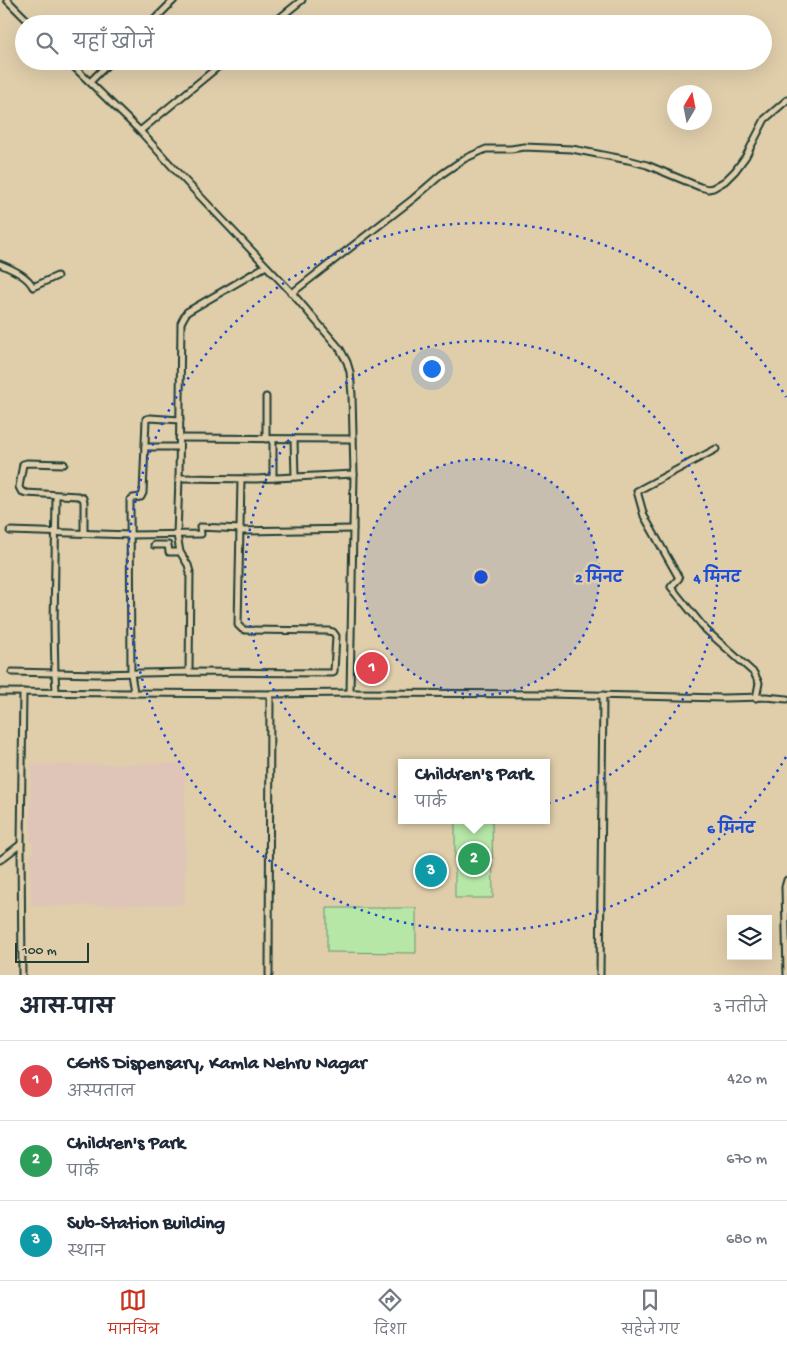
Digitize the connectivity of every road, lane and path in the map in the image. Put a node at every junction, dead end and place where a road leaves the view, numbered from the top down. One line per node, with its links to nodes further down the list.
1 (7, 0): 4 (street)
2 (174, 0): 5 (street)
3 (302, 0): 6 (street)
4 (22, 15)
5 (159, 15)
6 (283, 15)
7 (77, 70): 10 (street)
8 (102, 70): 10 (street)
9 (214, 70): 12 (street)
10 (90, 82): 12 (street)
11 (787, 100): 16 (street)
12 (140, 131): 14 (street)
13 (0, 264): 15 (street)
14 (266, 266): 16 (street); 18 (street)
15 (57, 276)
16 (292, 293): 23 (street)
17 (266, 397): 20 (street)
18 (180, 420): 19 (street); 24 (street)
19 (180, 438): 20 (street); 25 (street)
20 (266, 439): 21 (street)
21 (273, 439): 22 (street); 31 (street)
22 (294, 439): 23 (street); 29 (street)
23 (354, 439): 28 (street)
24 (145, 447): 25 (street); 39 (street)
25 (179, 447): 30 (street)
26 (716, 449): 54 (street)
27 (64, 464): 33 (street)
28 (354, 474): 29 (street); 34 (street)
29 (294, 477): 31 (street)
30 (179, 478): 32 (street); 40 (street)
31 (273, 478): 32 (street)
32 (241, 479): 35 (street)
33 (56, 496): 37 (street); 38 (street)
34 (353, 529): 35 (street); 51 (street)
35 (241, 530): 40 (street); 44 (street)
36 (10, 532): 37 (street)
37 (56, 532): 38 (street); 45 (street)
38 (84, 533): 39 (street)
39 (130, 535): 40 (street); 46 (street)
40 (176, 535): 42 (street)
41 (154, 545): 42 (street)
42 (180, 552): 44 (street)
43 (12, 672): 45 (street)
44 (188, 672): 46 (street)
45 (54, 674): 46 (street); 47 (street)
46 (131, 674): 50 (street)
47 (56, 691): 49 (street); 50 (street)
48 (0, 692): 49 (street)
49 (22, 692): 56 (street)
50 (134, 692): 52 (street)
51 (350, 693): 52 (street); 53 (street)
52 (270, 694): 62 (street)
53 (603, 695): 54 (street); 63 (street)
54 (756, 698): 55 (street)
55 (787, 699)
56 (21, 844): 57 (street); 61 (street)
57 (0, 860)
58 (787, 880): 59 (street)
59 (786, 923): 60 (street)
60 (787, 959): 64 (street)
61 (22, 975)
62 (269, 975)
63 (600, 975)
64 (787, 975)

